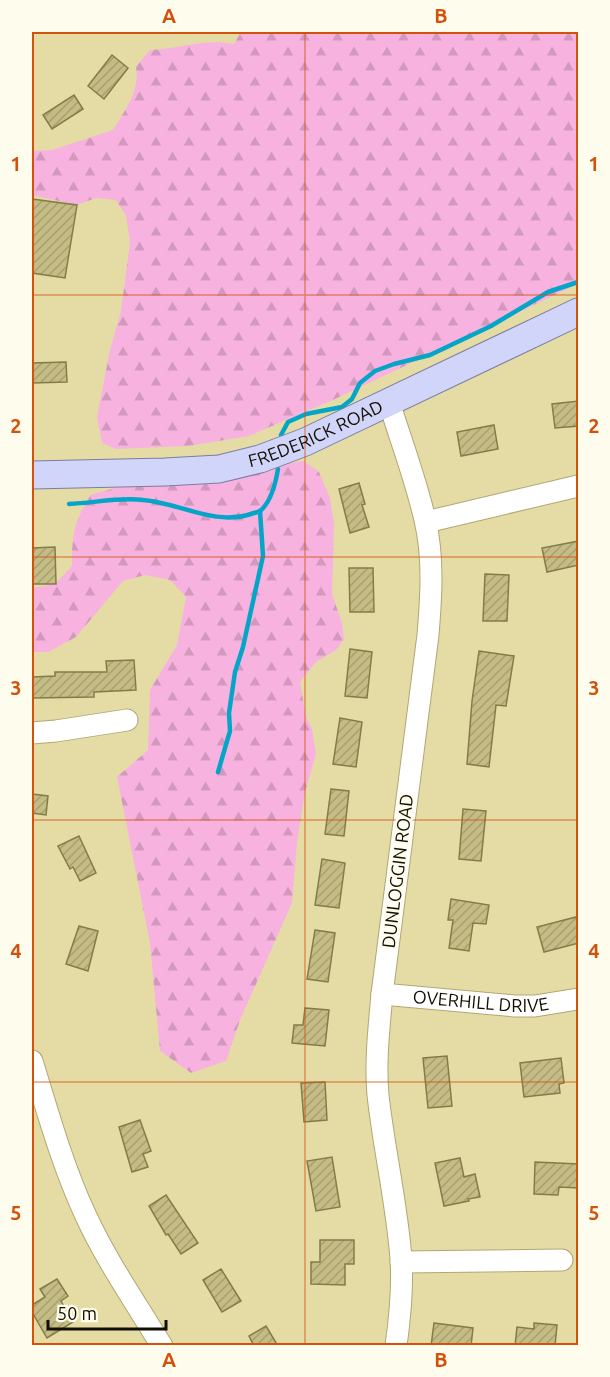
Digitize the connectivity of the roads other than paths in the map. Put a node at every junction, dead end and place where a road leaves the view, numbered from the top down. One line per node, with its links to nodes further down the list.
1 (579, 312): 2 (main road, FREDERICK ROAD)
2 (389, 402): 3 (main road, FREDERICK ROAD); 5 (street, DUNLOGGIN ROAD)
3 (32, 475)
4 (579, 486): 5 (street)
5 (426, 522): 8 (street, DUNLOGGIN ROAD)
6 (127, 720): 7 (street)
7 (32, 733)
8 (382, 994): 9 (street, OVERHILL DRIVE); 12 (street, DUNLOGGIN ROAD)
9 (579, 999)
10 (32, 1061): 13 (street)
11 (562, 1260): 12 (street)
12 (401, 1262): 14 (street, DUNLOGGIN ROAD)
13 (162, 1346)
14 (396, 1346)

